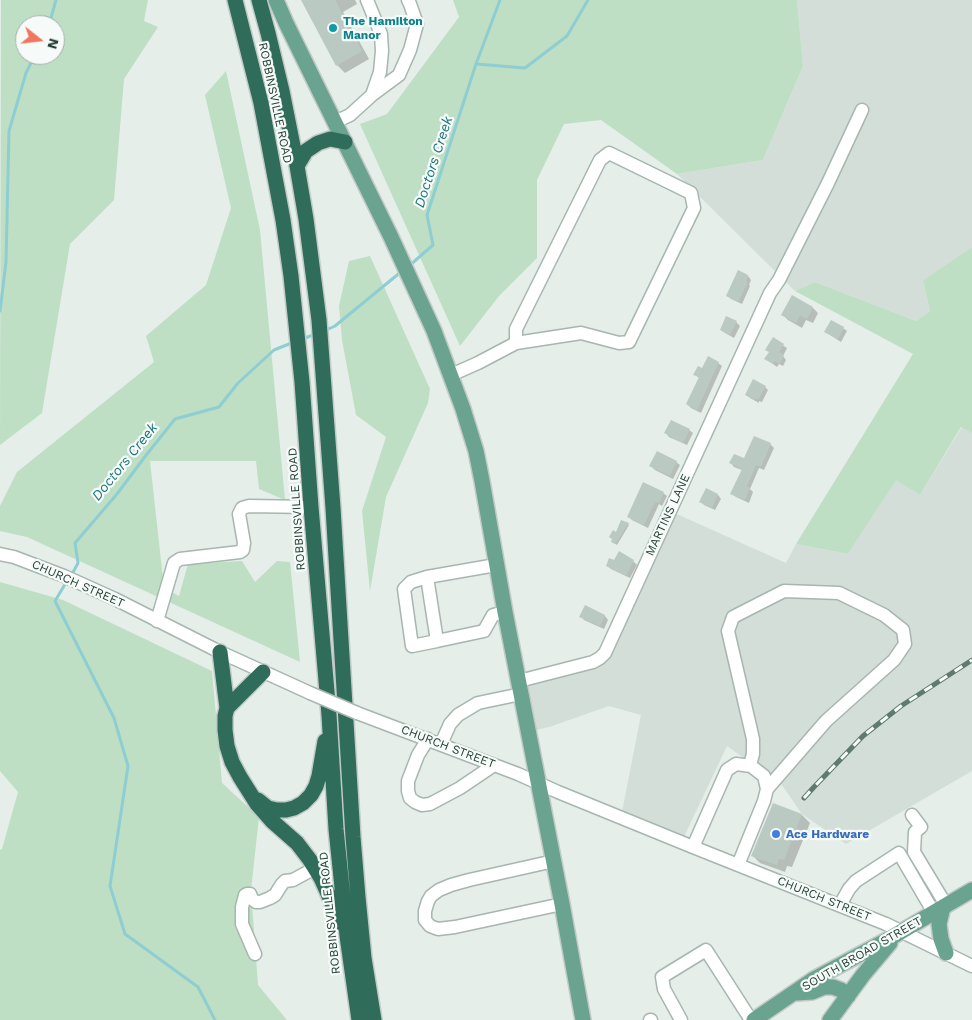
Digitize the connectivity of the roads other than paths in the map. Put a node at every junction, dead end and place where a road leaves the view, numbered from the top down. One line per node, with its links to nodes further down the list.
1 (235, 0): 13 (highway, ROBBINSVILLE ROAD)
2 (259, 0): 10 (highway, ROBBINSVILLE ROAD)
3 (276, 0): 8 (main road)
4 (367, 0): 6 (street)
5 (408, 0): 6 (street)
6 (372, 95): 8 (street)
7 (862, 110): 22 (street, MARTINS LANE)
8 (335, 122): 9 (main road)
9 (345, 142): 10 (highway); 12 (main road)
10 (297, 166): 49 (highway, ROBBINSVILLE ROAD)
11 (516, 343): 11 (street); 12 (street)
12 (451, 375): 15 (main road)
13 (311, 507): 18 (street); 24 (highway, ROBBINSVILLE ROAD)
14 (0, 554): 18 (street, CHURCH STREET)
15 (496, 565): 16 (street); 17 (main road)
16 (427, 577): 19 (street); 19 (street)
17 (505, 612): 19 (street); 22 (main road)
18 (157, 620): 20 (street, CHURCH STREET)
19 (437, 640)
20 (220, 652): 21 (street, CHURCH STREET); 23 (highway)
21 (263, 672): 23 (highway); 25 (street, CHURCH STREET, bridge)
22 (520, 688): 26 (street, MARTINS LANE); 29 (main road)
23 (228, 708): 31 (highway)
24 (329, 715): 31 (highway); 42 (highway, ROBBINSVILLE ROAD)
25 (428, 739): 26 (street, CHURCH STREET); 27 (street)
26 (442, 744): 27 (street, CHURCH STREET)
27 (494, 765): 29 (street, CHURCH STREET)
28 (750, 765): 30 (street); 30 (street); 33 (street)
29 (539, 784): 33 (street, CHURCH STREET); 34 (main road)
30 (767, 788): 35 (street)
31 (248, 790): 36 (highway)
32 (912, 815): 40 (street)
33 (693, 847): 35 (street, CHURCH STREET)
34 (554, 862): 38 (main road); 38 (street)
35 (738, 865): 39 (street, CHURCH STREET)
36 (315, 868): 42 (highway); 43 (street)
37 (972, 890): 40 (main road, SOUTH BROAD STREET)
38 (562, 904): 50 (main road)
39 (840, 905): 40 (street); 41 (street, CHURCH STREET)
40 (941, 909): 41 (main road, SOUTH BROAD STREET); 44 (main road)
41 (902, 932): 44 (street, CHURCH STREET); 46 (main road, SOUTH BROAD STREET); 47 (main road)
42 (346, 936): 48 (highway, ROBBINSVILLE ROAD)
43 (255, 954)
44 (946, 954): 45 (street, CHURCH STREET)
45 (972, 966)
46 (793, 994): 47 (main road); 52 (main road, SOUTH BROAD STREET)
47 (848, 996): 53 (main road)
48 (359, 1020)
49 (374, 1020)
50 (583, 1020)
51 (681, 1020): 52 (street)
52 (752, 1020)
53 (830, 1020)

